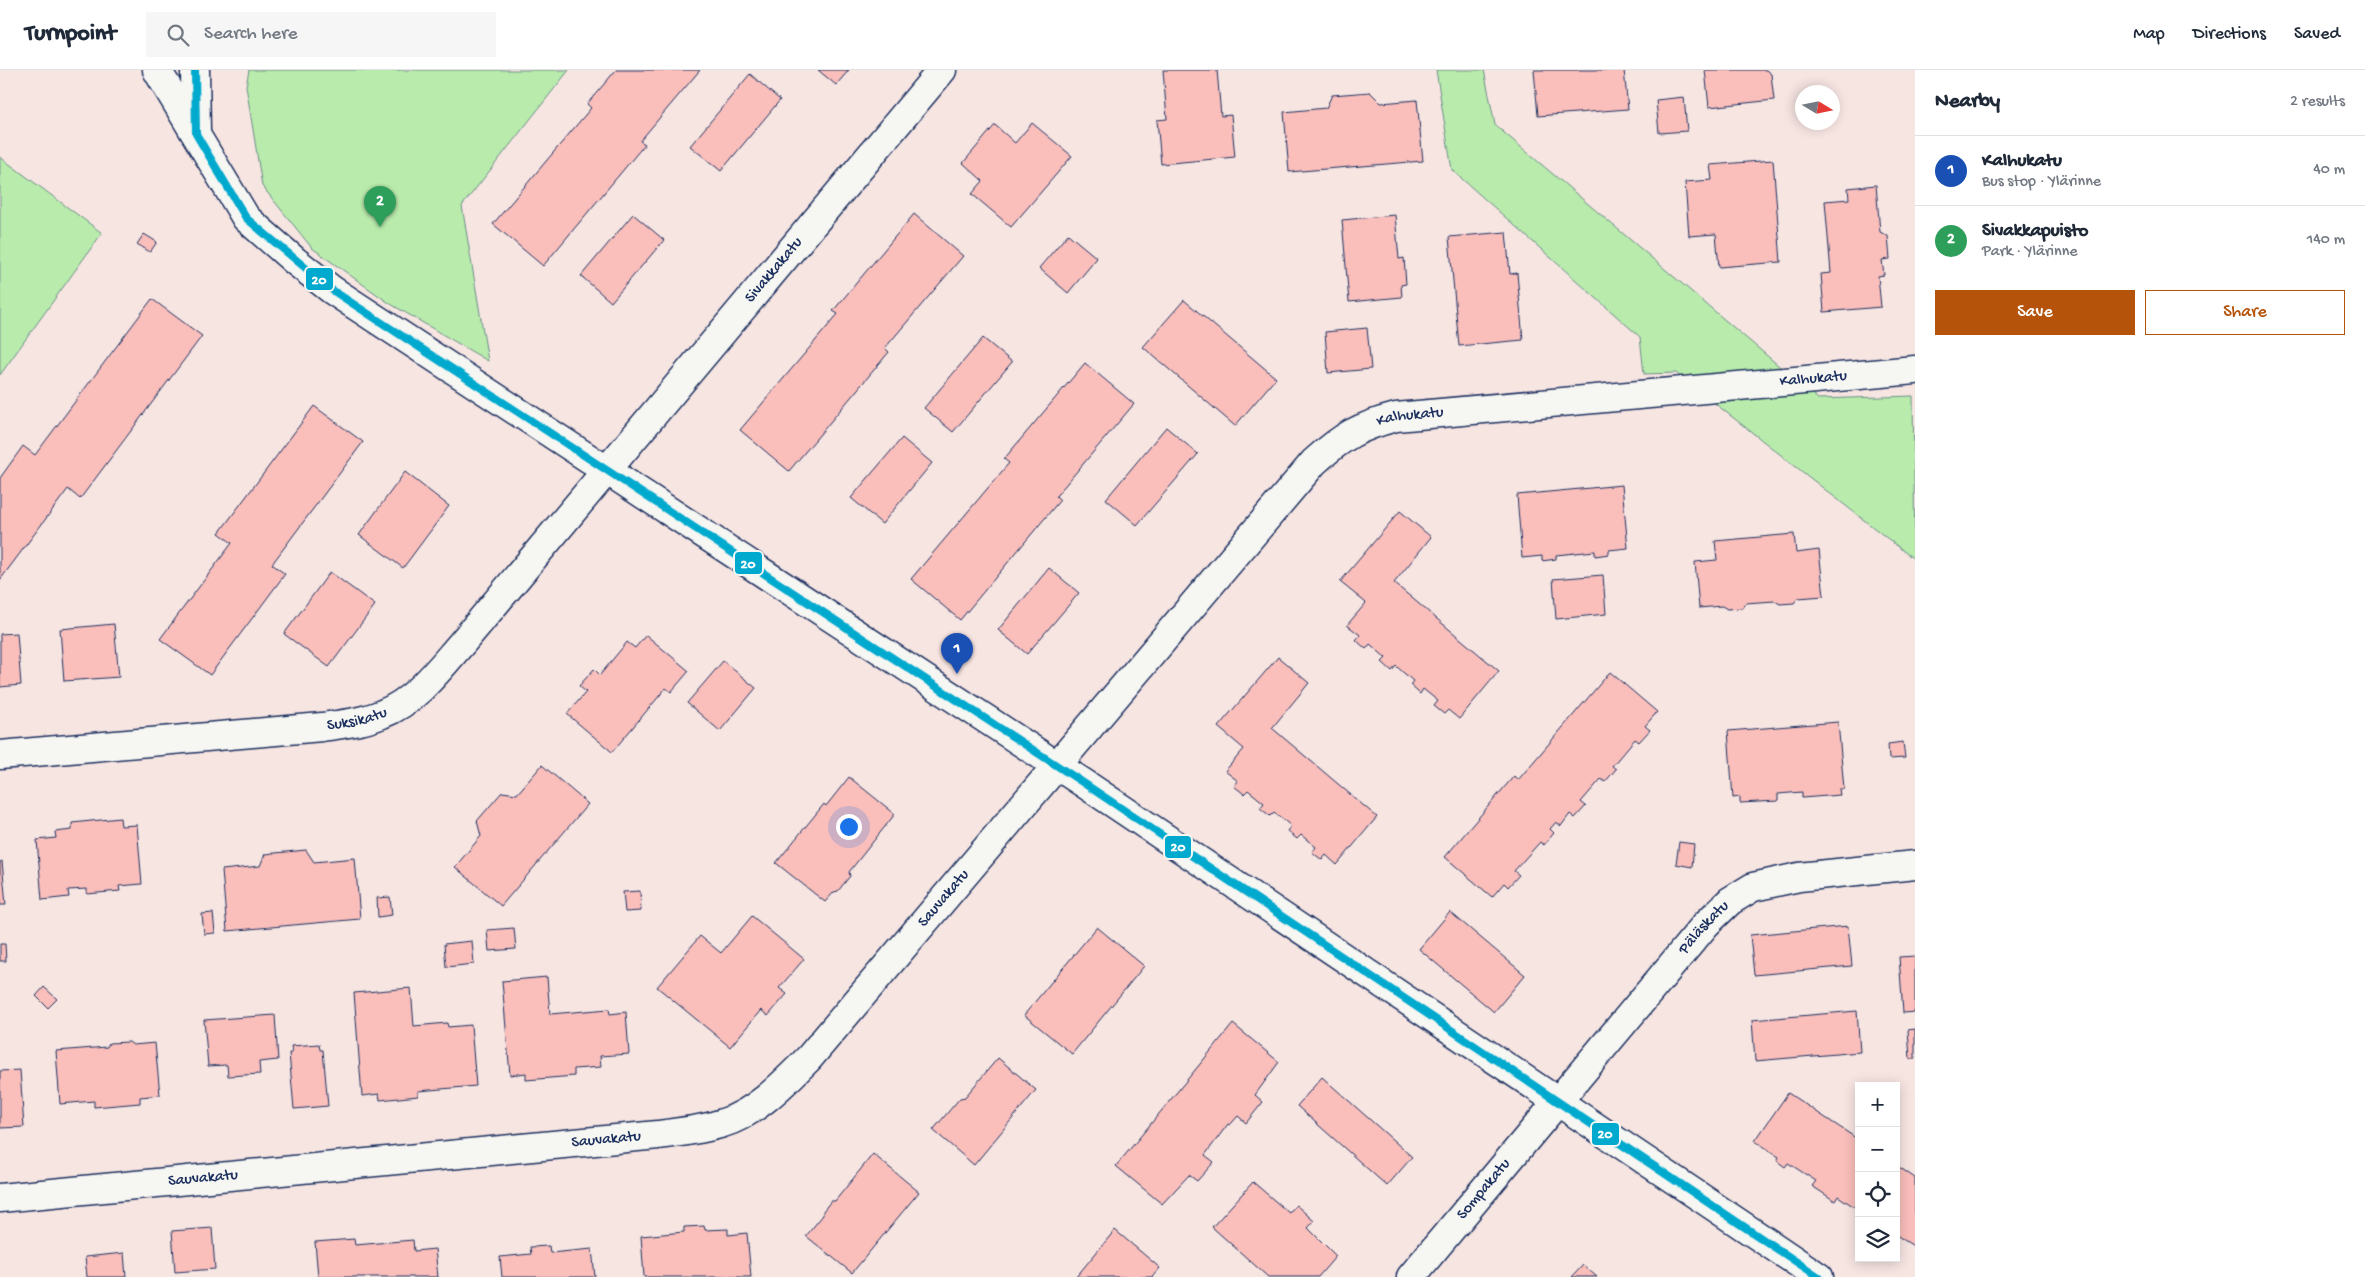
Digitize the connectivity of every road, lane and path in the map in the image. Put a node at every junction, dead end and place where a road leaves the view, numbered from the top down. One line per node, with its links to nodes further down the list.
1 (157, 70): 4 (street)
2 (195, 70): 4 (street)
3 (942, 70): 6 (street, Sivakkakatu)
4 (196, 134): 6 (street)
5 (1915, 370): 8 (street, Kalhukatu)
6 (606, 470): 7 (street, Suksikatu); 8 (street)
7 (0, 756)
8 (1056, 766): 10 (street); 11 (street, Sauvakatu)
9 (1915, 866): 10 (street, Päläskatu)
10 (1557, 1102): 12 (street, Sompakatu); 13 (street)
11 (0, 1198)
12 (1411, 1277)
13 (1819, 1277)

